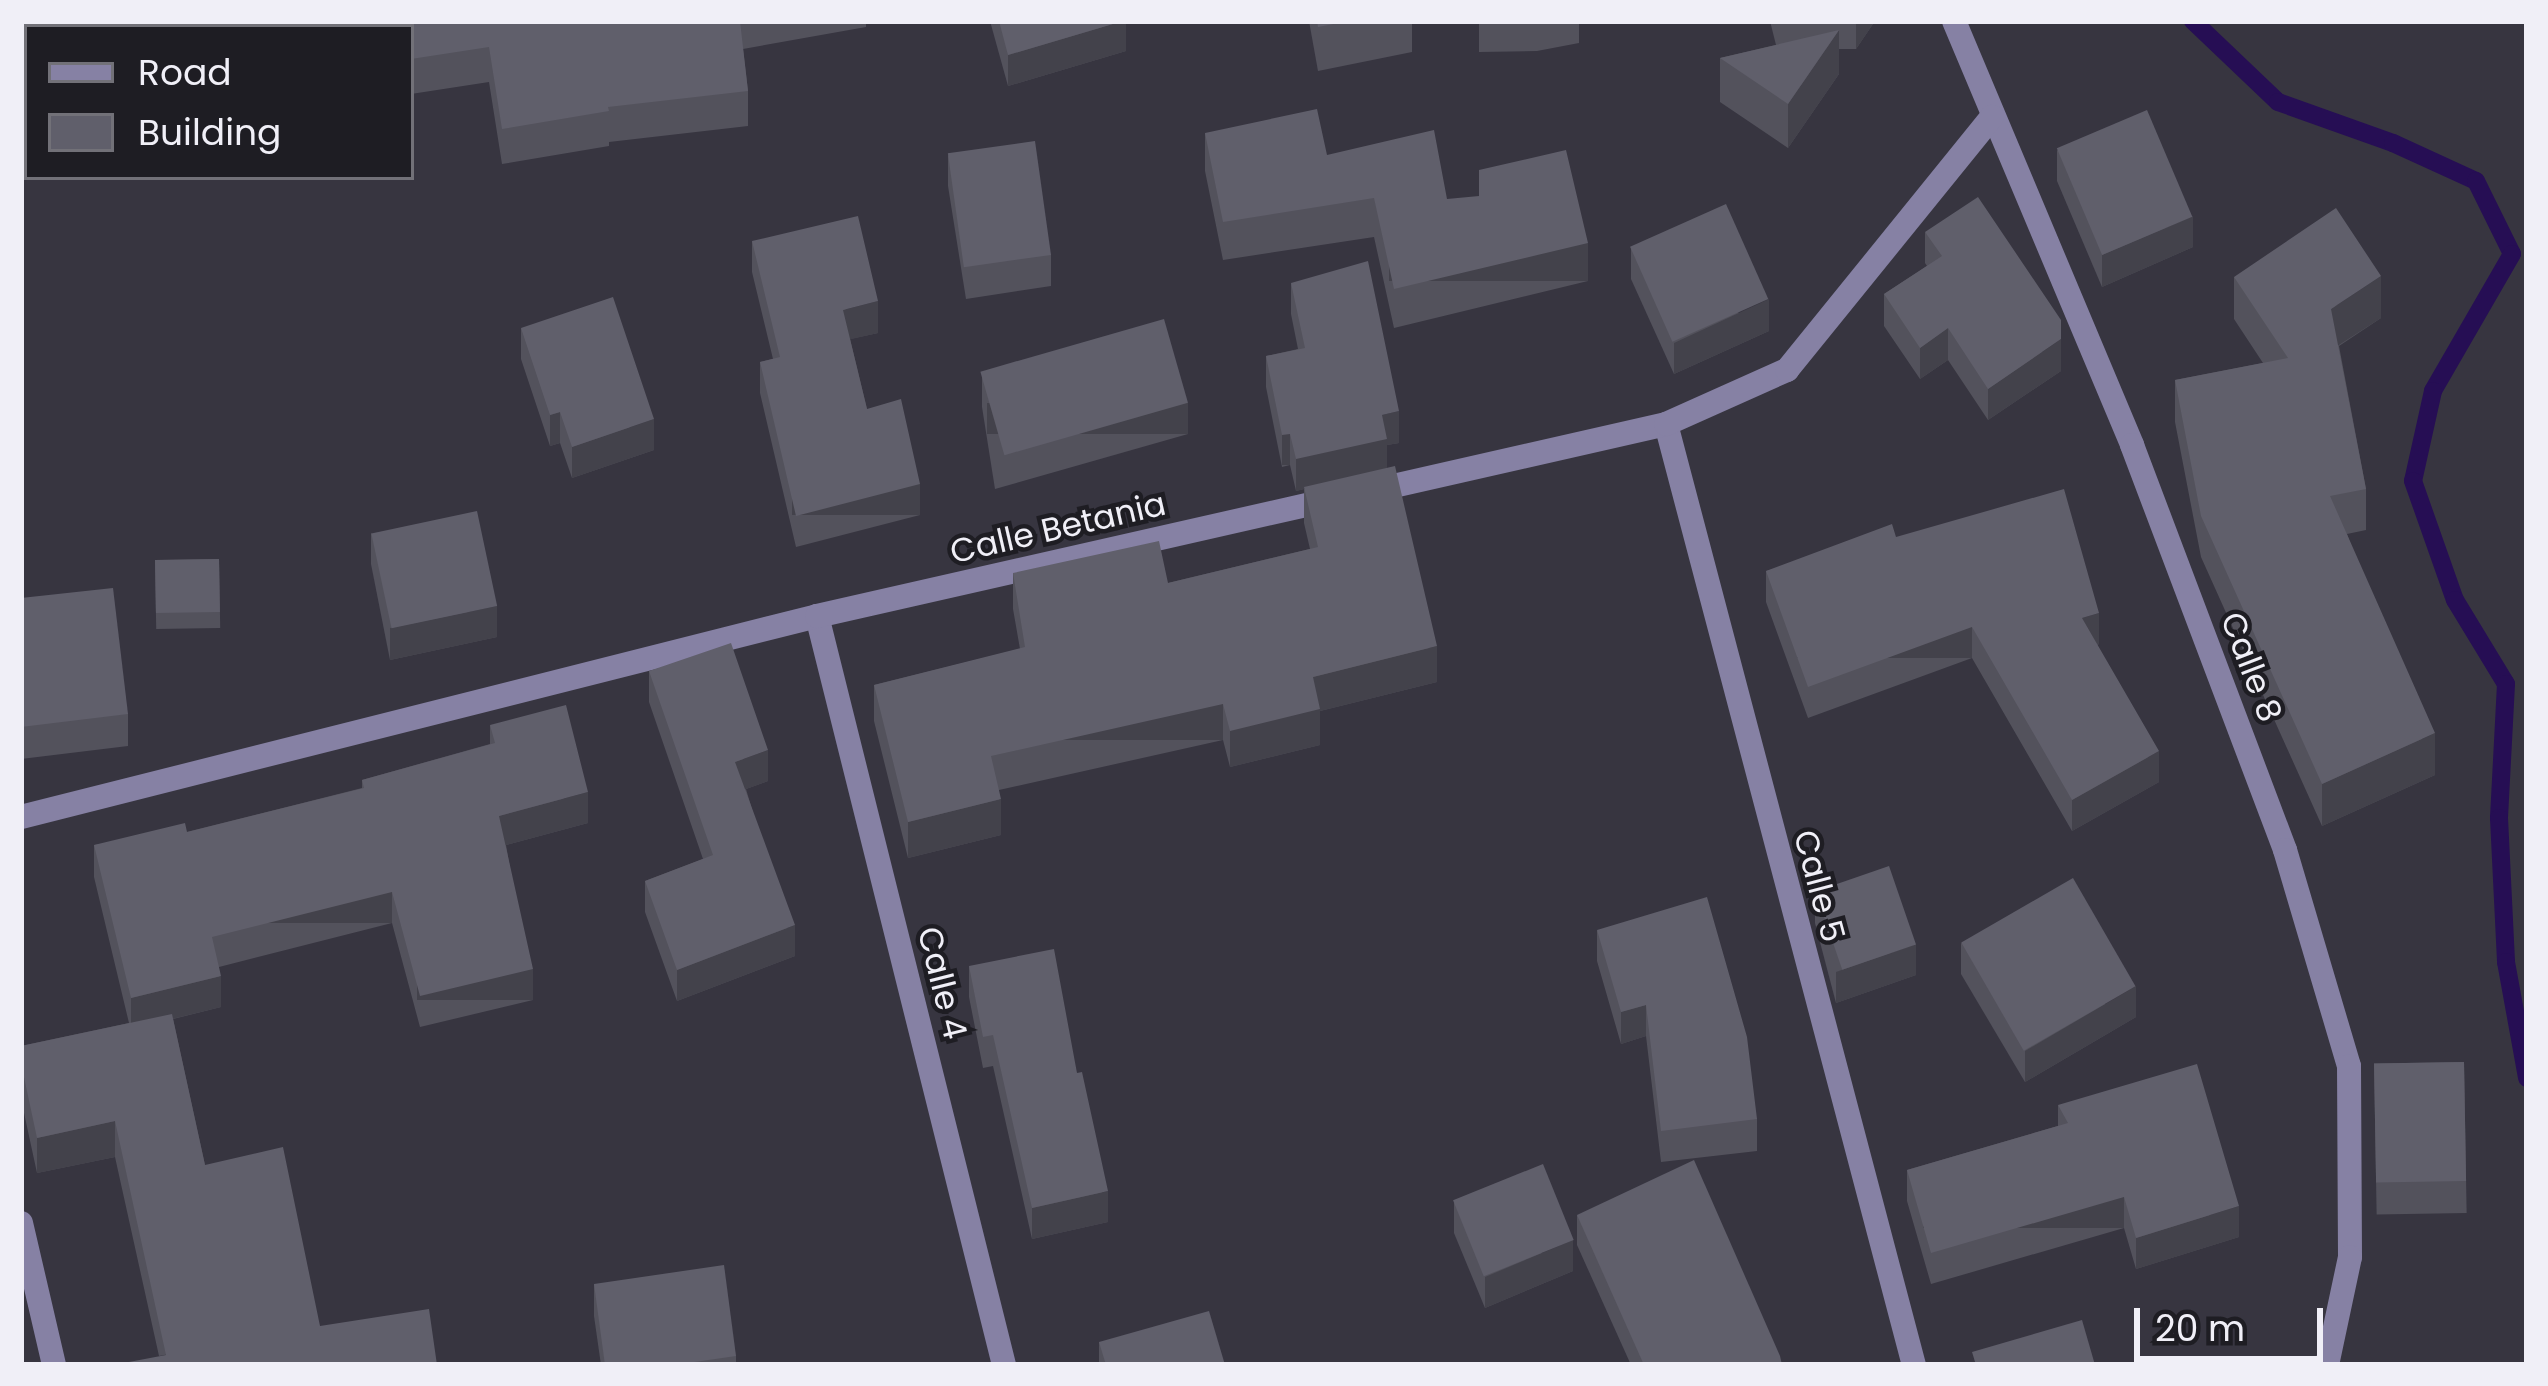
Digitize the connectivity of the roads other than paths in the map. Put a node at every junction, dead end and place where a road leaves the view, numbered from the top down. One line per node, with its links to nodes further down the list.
1 (1954, 21): 2 (street, Calle 8)
2 (1992, 117): 3 (street, Calle Betania); 10 (street, Calle 8)
3 (1666, 424): 4 (street, Calle Betania); 9 (street, Calle 5)
4 (817, 616): 5 (street, Calle Betania); 8 (street, Calle 4)
5 (21, 817)
6 (21, 1223): 7 (street)
7 (54, 1365)
8 (1004, 1365)
9 (1914, 1365)
10 (2327, 1365)

